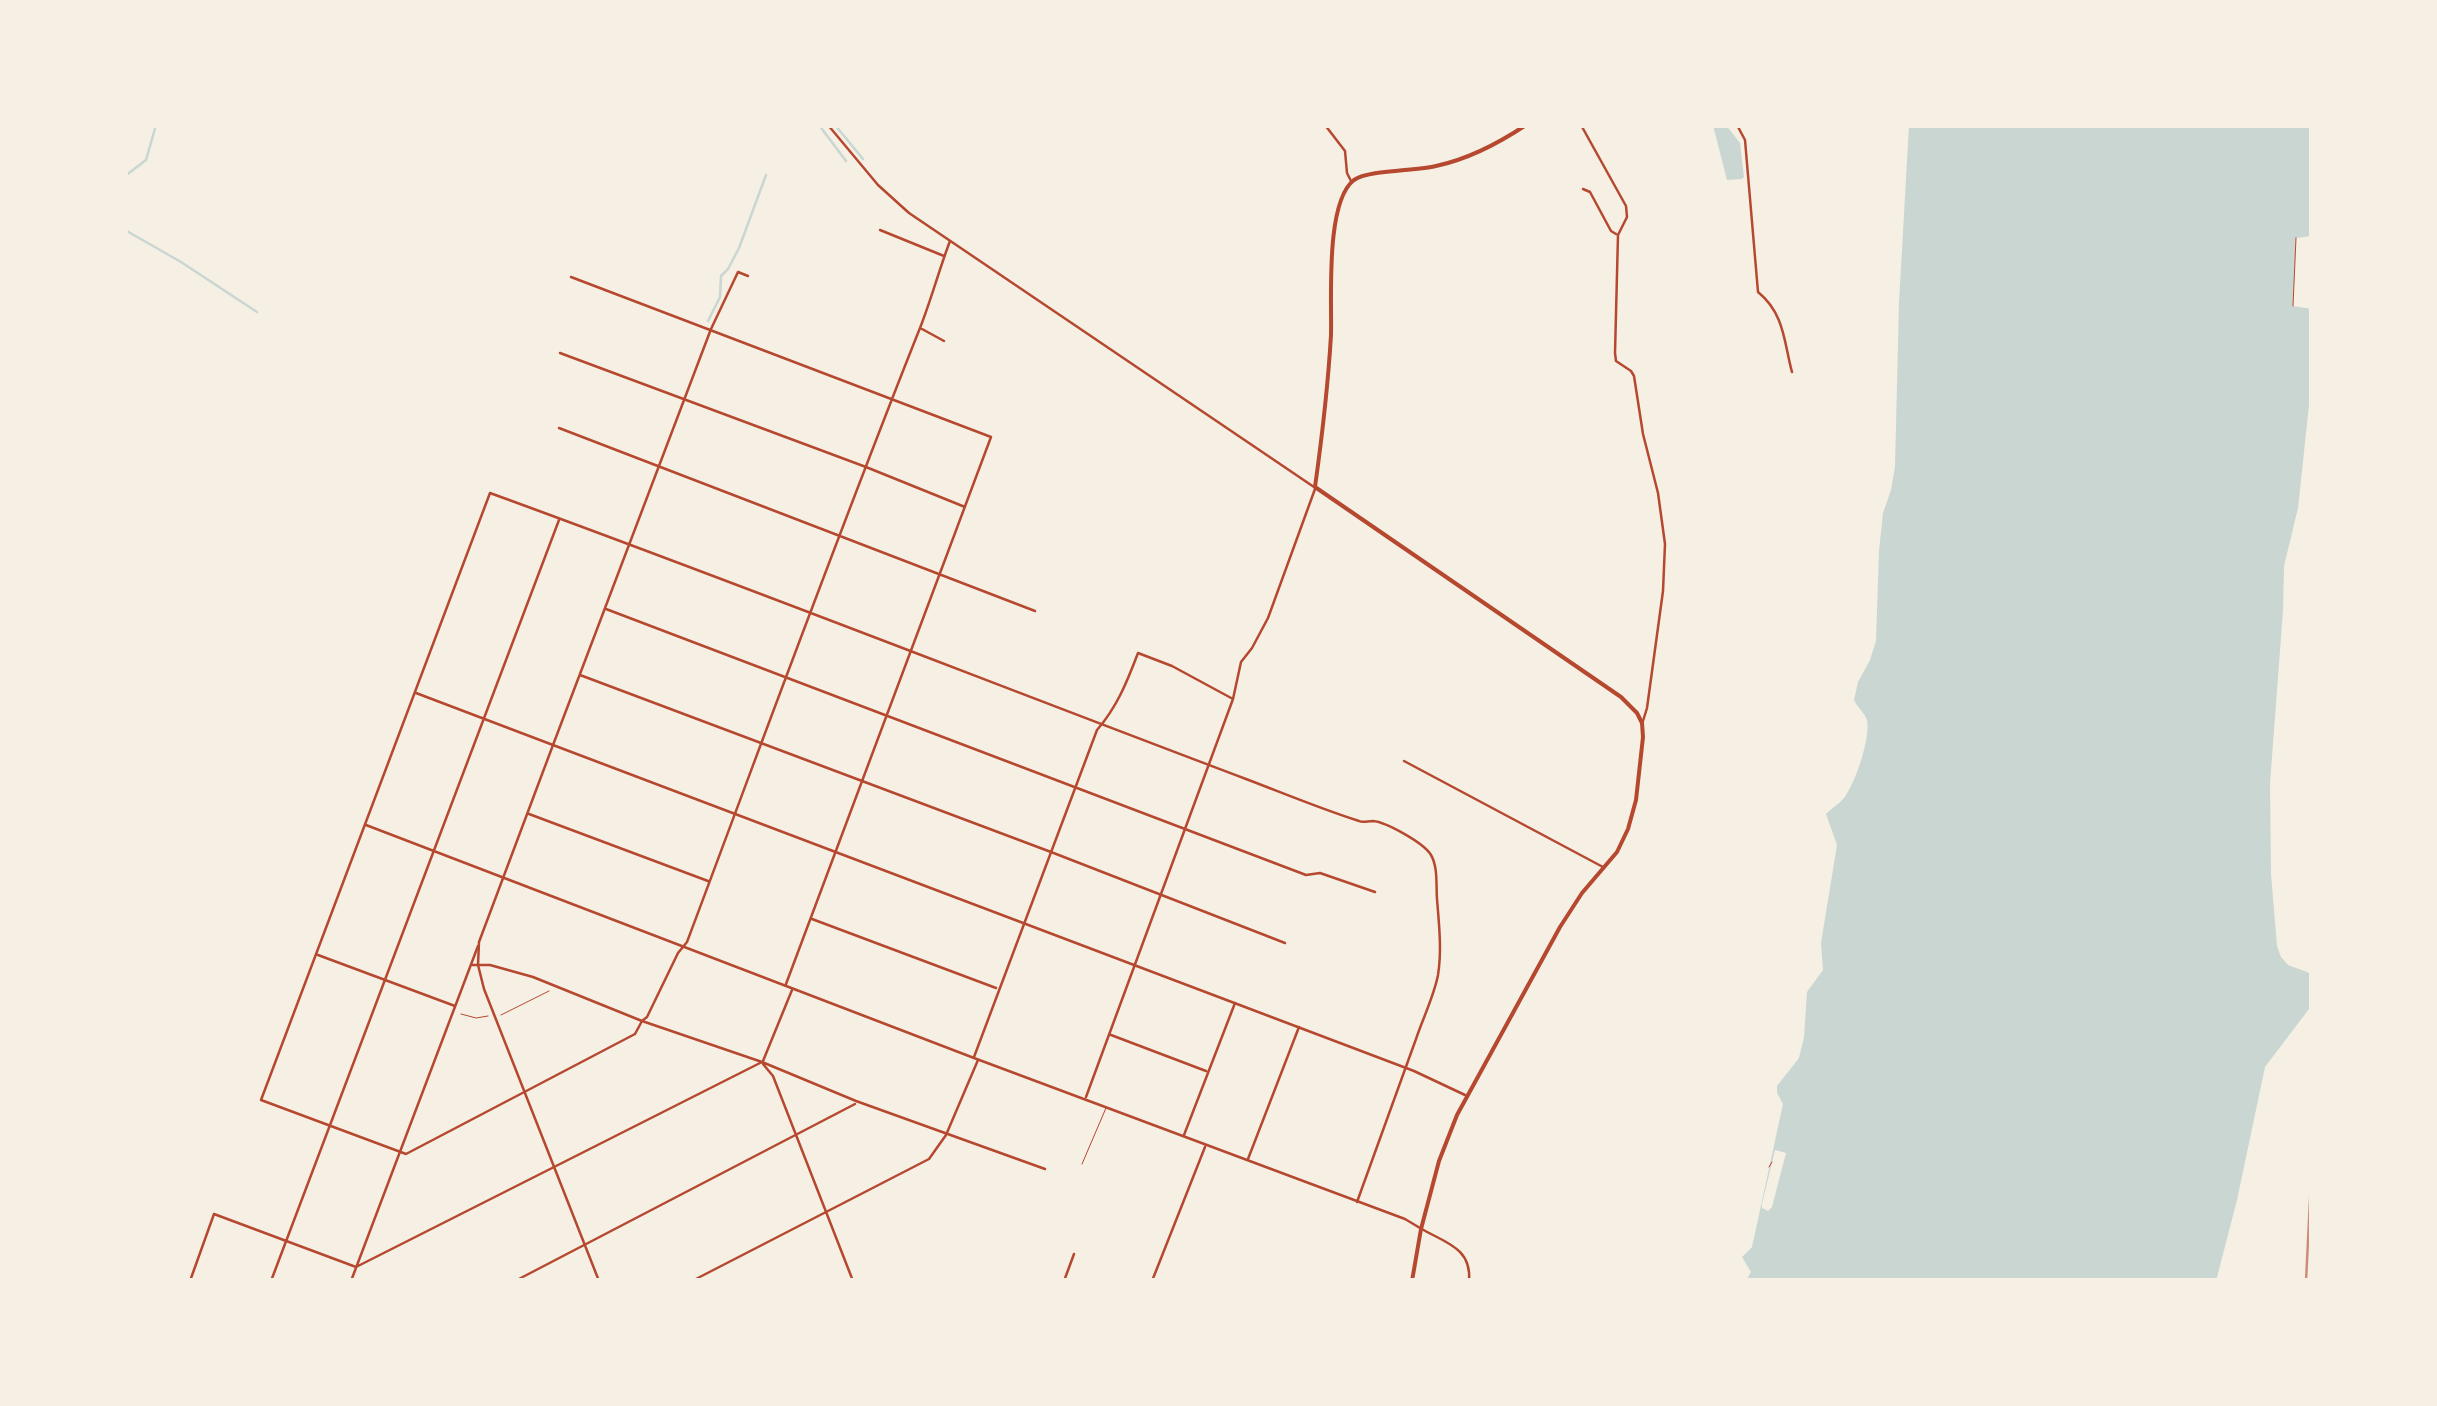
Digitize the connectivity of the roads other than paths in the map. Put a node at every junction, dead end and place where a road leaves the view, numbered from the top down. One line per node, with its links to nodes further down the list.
1 (828, 125): 10 (street)
2 (1325, 125): 6 (street)
3 (1526, 125): 6 (main road)
4 (1581, 125): 9 (street)
5 (1737, 125): 18 (street)
6 (1352, 182): 24 (main road)
7 (1583, 189): 9 (street)
8 (880, 230): 11 (street)
9 (1618, 235): 40 (street)
10 (950, 241): 11 (street); 24 (street)
11 (944, 256): 14 (street)
12 (748, 276): 15 (street)
13 (571, 277): 15 (street)
14 (920, 328): 16 (street); 20 (street)
15 (710, 329): 19 (street); 20 (street)
16 (944, 341)
17 (560, 353): 19 (street)
18 (1792, 372)
19 (684, 399): 22 (street); 23 (street)
20 (891, 399): 23 (street); 25 (street)
21 (559, 428): 22 (street)
22 (660, 466): 27 (street); 28 (street)
23 (866, 467): 25 (street); 27 (street)
24 (1316, 488): 37 (street); 40 (main road)
25 (965, 507): 29 (street)
26 (560, 518): 28 (street); 36 (street); 39 (street)
27 (839, 538): 29 (street); 32 (street)
28 (630, 544): 30 (street); 32 (street)
29 (939, 576): 31 (street); 33 (street)
30 (606, 609): 34 (street); 35 (street)
31 (1035, 612)
32 (810, 613): 33 (street); 35 (street)
33 (911, 651): 38 (street); 41 (street)
34 (580, 675): 42 (street); 43 (street)
35 (786, 678): 38 (street); 43 (street)
36 (415, 692): 39 (street); 50 (street)
37 (1233, 698): 41 (street); 45 (street)
38 (886, 716): 46 (street); 47 (street)
39 (484, 718): 42 (street); 53 (street)
40 (1642, 723): 55 (main road)
41 (1102, 724): 45 (street); 47 (street)
42 (553, 745): 48 (street); 49 (street)
43 (762, 745): 46 (street); 49 (street)
44 (1404, 761): 55 (street)
45 (1208, 764): 51 (street); 82 (street)
46 (862, 782): 52 (street); 54 (street)
47 (1076, 788): 51 (street); 54 (street)
48 (527, 813): 56 (street); 57 (street)
49 (736, 813): 52 (street); 57 (street)
50 (364, 824): 53 (street); 65 (street)
51 (1183, 829): 58 (street); 59 (street)
52 (836, 851): 60 (street); 61 (street)
53 (434, 852): 56 (street); 69 (street)
54 (1051, 852): 59 (street); 61 (street)
55 (1604, 868): 85 (main road)
56 (502, 879): 62 (street); 64 (street)
57 (710, 882): 64 (street)
58 (1376, 892)
59 (1159, 894): 63 (street); 67 (street)
60 (810, 919): 70 (street); 72 (street)
61 (1024, 923): 67 (street); 72 (street)
62 (479, 942): 66 (street); 68 (street)
63 (1285, 943)
64 (683, 947): 70 (street); 77 (street)
65 (316, 954): 69 (street); 89 (street)
66 (478, 965): 68 (street); 76 (street); 77 (street)
67 (1133, 965): 73 (street); 79 (street)
68 (471, 966): 74 (street)
69 (384, 979): 74 (street); 89 (street)
70 (786, 986): 71 (street)
71 (793, 988): 80 (street); 81 (street)
72 (998, 989): 80 (street)
73 (1235, 1003): 78 (street); 83 (street)
74 (454, 1008): 94 (street)
75 (488, 1016): 76 (street)
76 (494, 1016): 84 (street)
77 (642, 1021): 81 (street); 84 (street)
78 (1300, 1027): 82 (street); 95 (street)
79 (1109, 1034): 83 (street); 86 (street)
80 (976, 1059): 86 (street); 90 (street)
81 (762, 1062): 87 (street); 91 (street); 97 (street)
82 (1406, 1068): 85 (street); 99 (street)
83 (1209, 1072): 92 (street)
84 (524, 1092): 94 (street); 97 (street)
85 (1467, 1096): 101 (main road)
86 (1086, 1099): 88 (street)
87 (856, 1101): 90 (street); 91 (street)
88 (1106, 1107): 92 (street); 96 (lane)
89 (330, 1126): 94 (street); 102 (street)
90 (946, 1135): 98 (street); 100 (street)
91 (796, 1136): 100 (street); 103 (street)
92 (1184, 1136): 93 (street)
93 (1206, 1145): 95 (street); 114 (street)
94 (400, 1152): 105 (street)
95 (1248, 1160): 99 (street)
96 (1082, 1164)
97 (554, 1169): 103 (street); 105 (street)
98 (1045, 1169)
99 (1357, 1202): 101 (street)
100 (826, 1212): 111 (street); 112 (street)
101 (1421, 1229): 115 (main road); 116 (street)
102 (286, 1241): 105 (street); 106 (street); 107 (street)
103 (585, 1245): 109 (street); 110 (street)
104 (1074, 1254): 113 (street)
105 (356, 1268): 108 (street)
106 (190, 1281)
107 (270, 1281)
108 (351, 1281)
109 (515, 1281)
110 (599, 1281)
111 (692, 1281)
112 (853, 1281)
113 (1064, 1281)
114 (1152, 1281)
115 (1412, 1281)
116 (1469, 1281)

